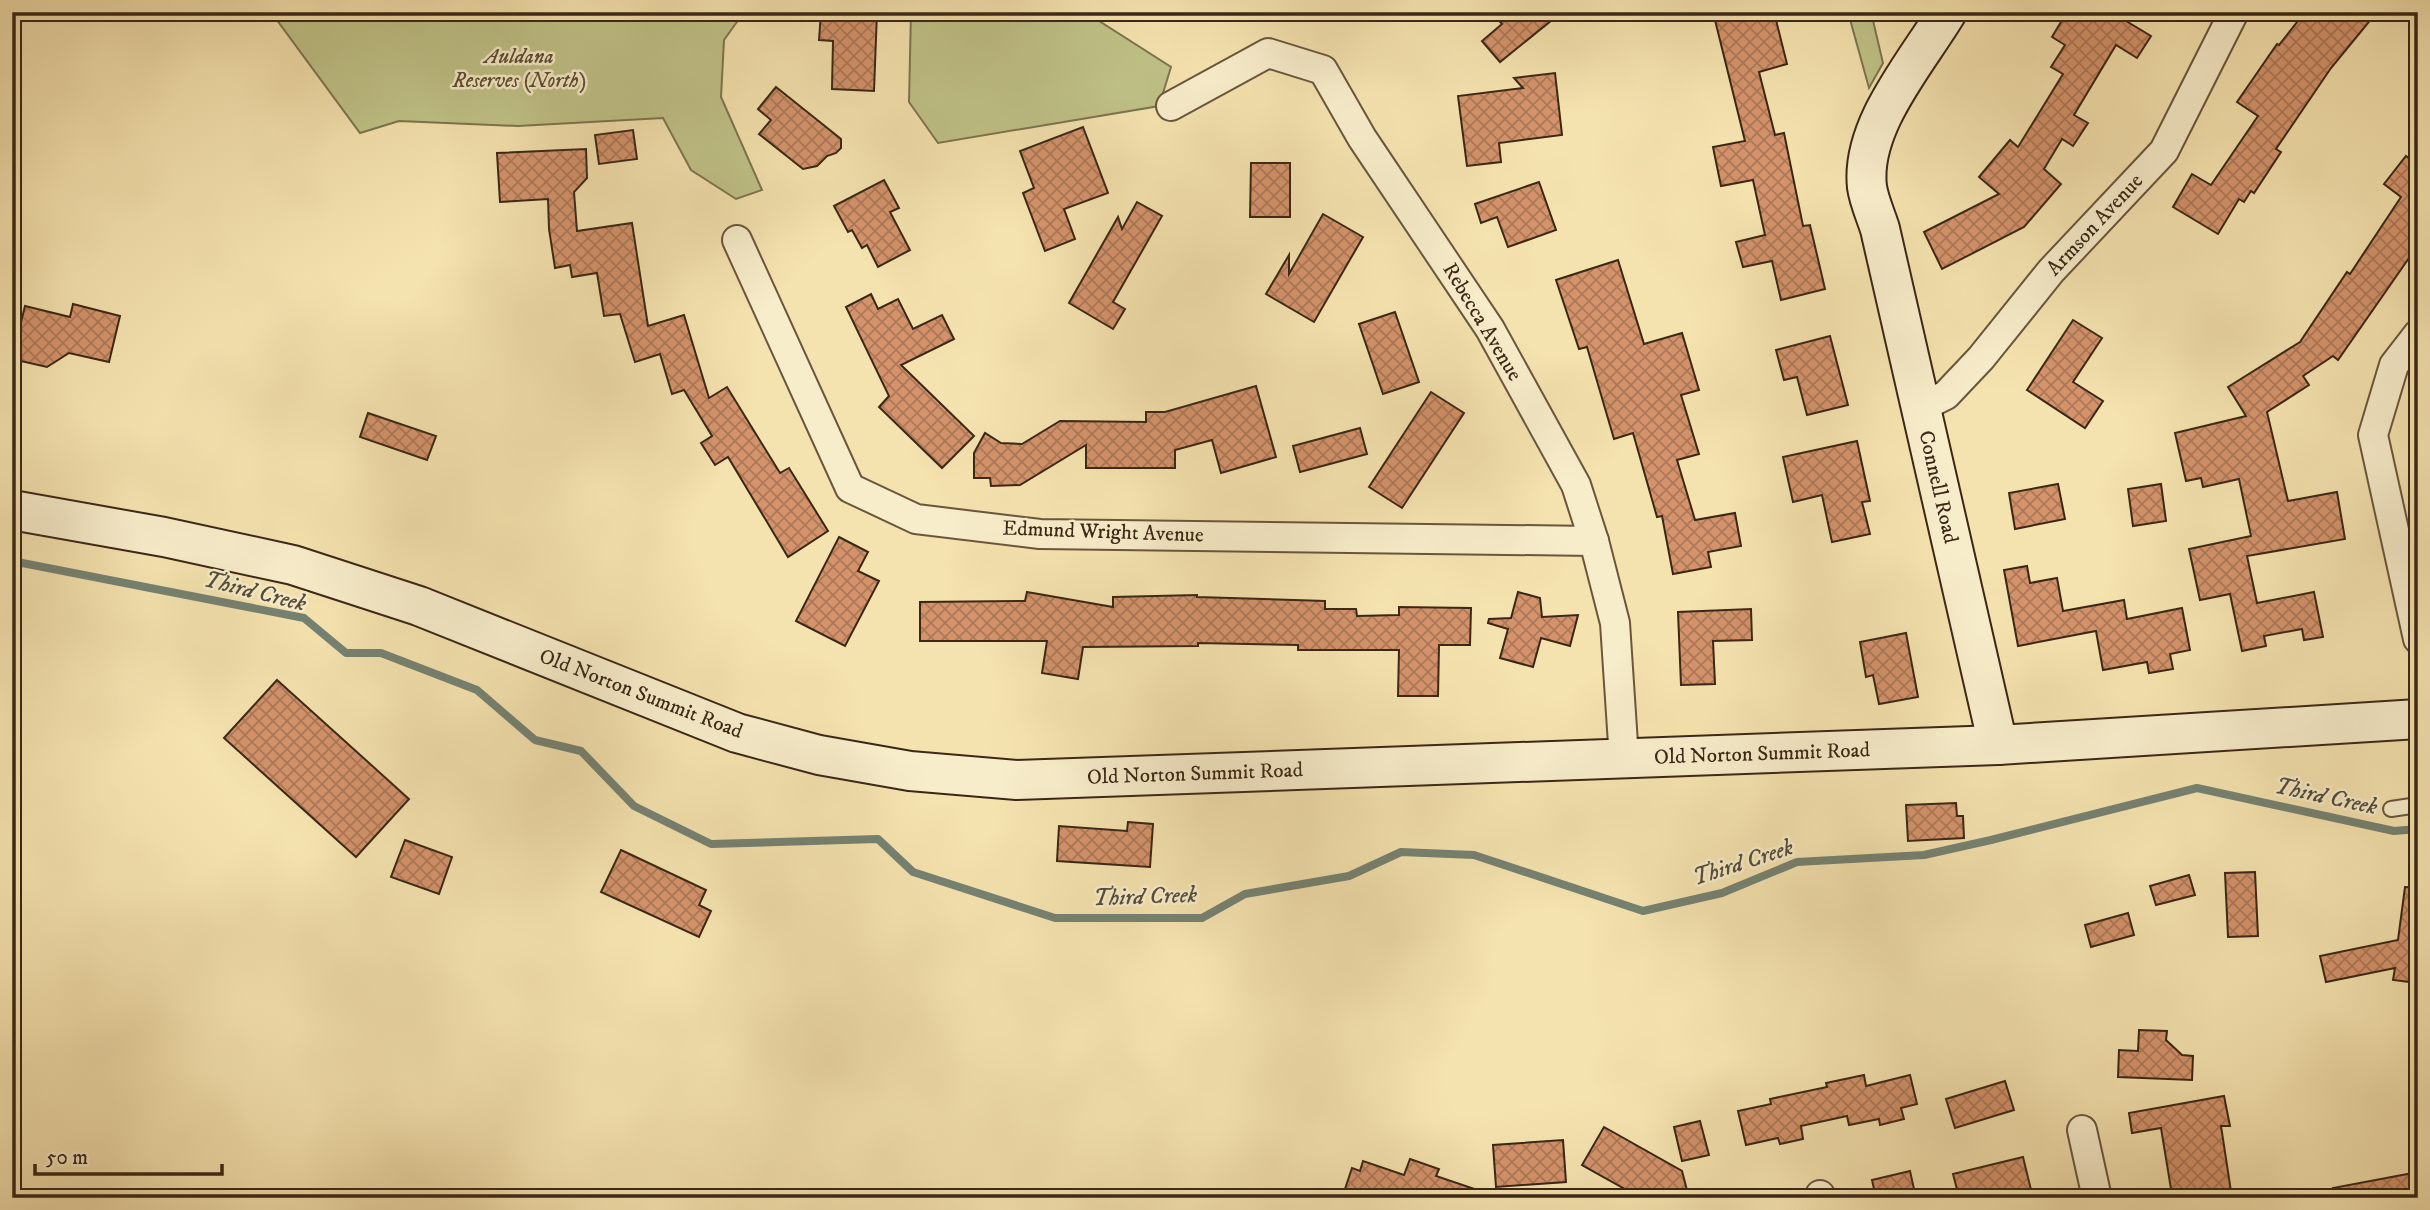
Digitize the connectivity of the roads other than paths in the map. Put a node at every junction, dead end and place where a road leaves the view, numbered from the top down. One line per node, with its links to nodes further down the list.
1 (1947, 12): 6 (main road, Connell Road)
2 (2234, 12): 6 (street, Armson Avenue)
3 (1171, 106): 8 (street, Rebecca Avenue)
4 (737, 240): 8 (street, Edmund Wright Avenue)
5 (2418, 334): 9 (street)
6 (1920, 408): 11 (main road, Connell Road)
7 (12, 510): 12 (main road, Old Norton Summit Road)
8 (1594, 541): 12 (street, Rebecca Avenue)
9 (2418, 639)
10 (2418, 719): 11 (main road, Old Norton Summit Road)
11 (1998, 745): 12 (main road, Old Norton Summit Road)
12 (1623, 759)
13 (2418, 805): 14 (lane)
14 (2391, 809)
15 (2082, 1130): 16 (street)
16 (2097, 1198)

